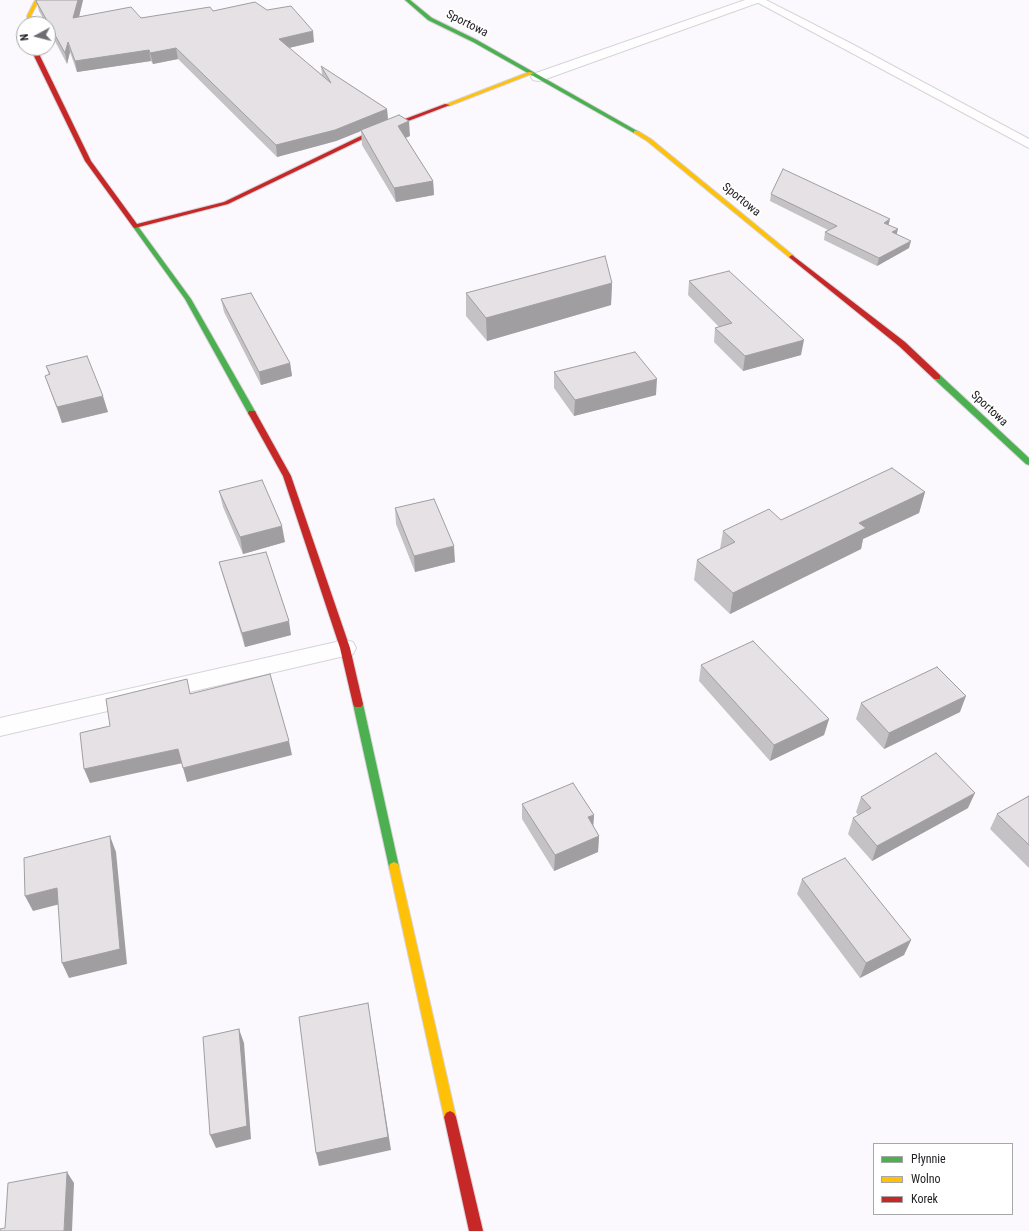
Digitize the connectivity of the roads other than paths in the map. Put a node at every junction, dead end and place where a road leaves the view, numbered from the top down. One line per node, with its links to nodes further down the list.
1 (37, 0): 4 (street)
2 (407, 0): 6 (street, Sportowa)
3 (757, 0): 6 (street); 7 (lane)
4 (29, 16)
5 (37, 56): 8 (street)
6 (535, 75): 8 (street); 9 (street, Sportowa)
7 (1029, 144)
8 (135, 226): 10 (street)
9 (1029, 462)
10 (345, 648): 11 (street); 12 (street)
11 (0, 727)
12 (476, 1231)

